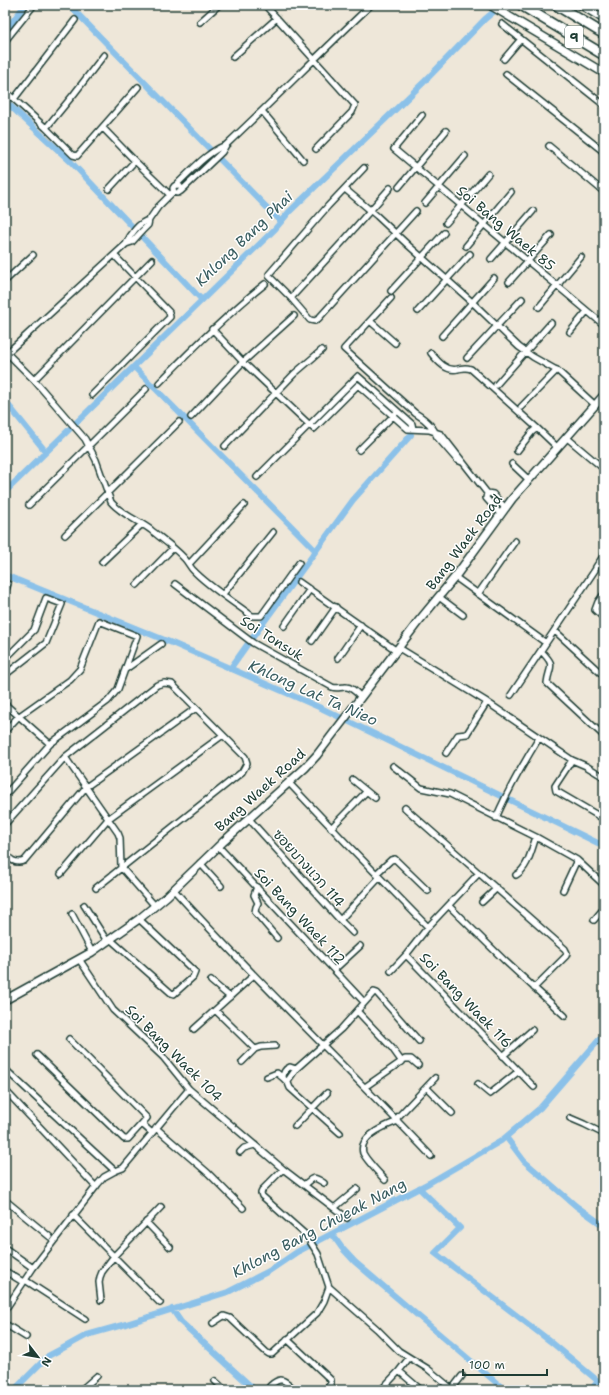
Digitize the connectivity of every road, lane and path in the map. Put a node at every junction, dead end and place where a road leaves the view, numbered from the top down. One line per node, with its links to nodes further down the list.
1 (34, 5): 16 (street)
2 (219, 5): 12 (street)
3 (265, 5): 9 (street)
4 (371, 5): 20 (street)
5 (490, 5): 22 (main road)
6 (521, 5): 18 (highway, 9)
7 (581, 5): 10 (main road)
8 (556, 6): 14 (highway, 9)
9 (277, 18): 19 (street); 20 (street)
10 (604, 19)
11 (76, 20): 26 (street)
12 (200, 22)
13 (502, 24): 15 (street)
14 (604, 34)
15 (521, 39): 21 (street); 27 (street)
16 (5, 41)
17 (104, 55): 30 (street)
18 (604, 55)
19 (233, 57)
20 (314, 59): 28 (street); 34 (street)
21 (504, 59)
22 (604, 73)
23 (506, 74): 36 (street)
24 (138, 87): 31 (street)
25 (5, 91): 26 (street)
26 (14, 99): 30 (street)
27 (604, 105)
28 (262, 111): 35 (street); 38 (street)
29 (422, 115): 41 (street, Soi Bang Waek 85)
30 (46, 128): 31 (street)
31 (103, 128): 39 (street)
32 (446, 131): 41 (street)
33 (549, 146): 53 (street)
34 (316, 149)
35 (220, 150): 40 (street); 43 (street)
36 (604, 152)
37 (464, 156): 46 (street)
38 (304, 160)
39 (134, 161): 49 (street); 54 (street)
40 (199, 164): 43 (street); 45 (street)
41 (415, 167): 46 (street, Soi Bang Waek 85); 47 (street)
42 (364, 168): 50 (street)
43 (203, 169): 51 (street)
44 (488, 174): 56 (street)
45 (177, 184): 51 (street); 54 (street)
46 (438, 186): 55 (street); 56 (street, Soi Bang Waek 85)
47 (399, 187)
48 (390, 188): 57 (street)
49 (109, 189)
50 (345, 189): 57 (street); 83 (street)
51 (181, 190): 54 (street)
52 (511, 192): 61 (street)
53 (604, 192)
54 (172, 193): 69 (street)
55 (425, 203)
56 (461, 205): 60 (street); 61 (street, Soi Bang Waek 85)
57 (371, 210): 63 (street); 83 (street)
58 (416, 210): 63 (street)
59 (534, 211): 65 (street)
60 (446, 223)
61 (484, 224): 65 (street, Soi Bang Waek 85); 66 (street)
62 (444, 232): 70 (street)
63 (395, 234): 70 (street); 83 (street)
64 (550, 235): 74 (street)
65 (505, 242): 72 (street); 74 (street, Soi Bang Waek 85)
66 (466, 246)
67 (470, 254): 77 (street)
68 (33, 255): 78 (street)
69 (114, 255): 75 (street); 100 (street)
70 (421, 257): 77 (street); 82 (street)
71 (581, 257): 81 (street)
72 (491, 259)
73 (152, 260): 75 (street)
74 (528, 261): 79 (street); 81 (street, Soi Bang Waek 85)
75 (135, 278): 106 (street); 111 (street)
76 (494, 278): 86 (street)
77 (447, 279): 86 (street); 88 (street)
78 (5, 281)
79 (509, 282)
80 (265, 284): 95 (street)
81 (557, 285): 87 (street); 89 (street, Soi Bang Waek 85)
82 (391, 291)
83 (291, 298)
84 (390, 298): 91 (street)
85 (522, 299): 94 (street)
86 (472, 302): 94 (street); 97 (street)
87 (539, 307)
88 (418, 311)
89 (587, 311): 93 (street, Soi Bang Waek 85); 96 (street)
90 (294, 316): 104 (street)
91 (370, 321): 98 (street); 124 (street)
92 (551, 323): 101 (street)
93 (604, 325)
94 (497, 326): 101 (street); 103 (street)
95 (212, 329): 104 (street); 107 (street)
96 (570, 332)
97 (442, 336)
98 (395, 343)
99 (322, 350): 110 (street)
100 (6, 352): 106 (street)
101 (525, 352): 105 (street); 108 (street)
102 (431, 353): 122 (street)
103 (468, 358)
104 (243, 362): 110 (street); 118 (street)
105 (557, 370): 114 (street); 116 (street)
106 (34, 380): 126 (street)
107 (159, 383)
108 (496, 385)
109 (146, 389): 126 (street)
110 (276, 393): 121 (street); 127 (street)
111 (92, 395)
112 (604, 395): 114 (main road, Bang Waek Road)
113 (332, 402): 115 (street); 117 (street); 121 (street)
114 (595, 405): 125 (main road, Bang Waek Road)
115 (336, 407): 119 (street); 121 (street)
116 (521, 407)
117 (398, 412): 119 (street); 123 (street)
118 (191, 417)
119 (393, 417): 123 (street); 129 (street)
120 (179, 422): 136 (street)
121 (310, 424): 133 (street)
122 (537, 428): 128 (street); 130 (street)
123 (413, 429): 124 (street)
124 (436, 433): 135 (street)
125 (566, 437): 128 (main road, Bang Waek Road); 132 (street)
126 (89, 445): 136 (street); 137 (street)
127 (225, 446)
128 (558, 448): 134 (main road, Bang Waek Road)
129 (359, 450)
130 (517, 451)
131 (512, 464): 134 (street)
132 (604, 469)
133 (257, 477)
134 (529, 480): 139 (main road, Bang Waek Road)
135 (487, 493): 139 (street); 140 (street)
136 (108, 494): 141 (street); 143 (street)
137 (29, 505)
138 (244, 505): 149 (street)
139 (506, 508): 140 (main road, Bang Waek Road)
140 (501, 515): 150 (main road, Bang Waek Road)
141 (141, 525): 145 (street); 147 (street)
142 (273, 532): 157 (street)
143 (65, 535)
144 (515, 541): 158 (street)
145 (173, 548): 149 (street); 154 (street)
146 (604, 556): 166 (street)
147 (102, 562)
148 (299, 563): 157 (street)
149 (189, 564): 157 (street)
150 (455, 578): 158 (street); 160 (main road, Bang Waek Road)
151 (299, 582): 155 (street)
152 (5, 583): 156 (street)
153 (176, 584): 178 (street, Soi Tonsuk)
154 (137, 585)
155 (310, 589): 161 (street); 165 (street)
156 (5, 593)
157 (223, 594)
158 (478, 594): 168 (street)
159 (604, 594): 163 (street)
160 (439, 597): 162 (street); 170 (main road, Bang Waek Road)
161 (336, 607): 164 (street); 167 (street)
162 (463, 615)
163 (604, 618)
164 (361, 625): 170 (street); 173 (street)
165 (284, 626)
166 (554, 631): 168 (street); 176 (street)
167 (312, 641)
168 (546, 643): 171 (street)
169 (161, 644): 174 (street)
170 (398, 649): 178 (main road, Bang Waek Road); 179 (street)
171 (541, 651): 177 (street); 185 (street)
172 (5, 658): 175 (street)
173 (338, 658)
174 (125, 670): 182 (street); 187 (street)
175 (5, 675)
176 (604, 676)
177 (511, 695)
178 (361, 697): 194 (main road, Bang Waek Road)
179 (487, 702): 186 (street); 188 (street)
180 (5, 704): 182 (street)
181 (196, 708): 184 (street); 189 (street); 195 (street)
182 (18, 716): 183 (street); 187 (street)
183 (5, 731)
184 (223, 734): 201 (street); 211 (street)
185 (604, 736)
186 (539, 738): 190 (street); 200 (street)
187 (50, 744): 197 (street)
188 (446, 753)
189 (65, 757): 195 (street); 204 (street)
190 (572, 760): 192 (street); 203 (street)
191 (393, 766): 200 (street)
192 (604, 777)
193 (353, 780): 196 (street)
194 (289, 783): 202 (main road, Bang Waek Road); 205 (street)
195 (86, 787): 201 (street); 208 (street)
196 (366, 792): 198 (street); 205 (street)
197 (5, 795)
198 (375, 798)
199 (405, 808): 212 (street)
200 (496, 818): 206 (street)
201 (108, 819): 211 (street); 213 (street)
202 (249, 819): 207 (main road, Bang Waek Road); 231 (street, ซอยบางแวก 114)
203 (604, 819)
204 (5, 824)
205 (331, 828): 215 (street)
206 (536, 837): 209 (street); 214 (street)
207 (218, 846): 210 (main road, Bang Waek Road); 218 (street, Soi Bang Waek 112)
208 (5, 852)
209 (577, 860): 216 (street); 222 (street)
210 (200, 863): 217 (street); 221 (main road, Bang Waek Road)
211 (121, 867): 219 (street); 226 (street)
212 (479, 873): 220 (street); 227 (street, Soi Bang Waek 116)
213 (62, 874)
214 (516, 875)
215 (377, 876): 223 (street); 231 (street); 233 (street)
216 (604, 885)
217 (221, 886)
218 (256, 887): 235 (street); 241 (street, Soi Bang Waek 112)
219 (96, 888)
220 (496, 888): 224 (street); 245 (street)
221 (173, 889): 226 (main road, Bang Waek Road); 243 (street)
222 (563, 890)
223 (428, 891)
224 (482, 902)
225 (84, 905): 236 (street)
226 (155, 906): 230 (main road, Bang Waek Road)
227 (449, 906): 233 (street, Soi Bang Waek 116); 245 (street)
228 (604, 908): 232 (street)
229 (72, 914): 238 (street)
230 (138, 919): 236 (main road, Bang Waek Road); 236 (street)
231 (340, 920): 234 (street, ซอยบางแวก 114)
232 (594, 920)
233 (428, 927): 239 (street, Soi Bang Waek 116)
234 (353, 933)
235 (277, 938)
236 (108, 940): 238 (main road, Bang Waek Road)
237 (360, 946): 241 (street)
238 (92, 952): 240 (main road, Bang Waek Road)
239 (406, 955): 242 (street); 260 (street, Soi Bang Waek 116)
240 (79, 959): 247 (main road, Bang Waek Road); 275 (street, Soi Bang Waek 104)
241 (334, 970): 248 (street, Soi Bang Waek 112)
242 (392, 971)
243 (254, 975): 246 (street); 256 (street)
244 (211, 981): 246 (street)
245 (534, 988): 251 (street)
246 (230, 997): 249 (street)
247 (5, 1000)
248 (364, 1002): 250 (street); 255 (street)
249 (215, 1010): 252 (street); 258 (street)
250 (357, 1011): 256 (street); 262 (street)
251 (565, 1016)
252 (194, 1029)
253 (532, 1030): 260 (street)
254 (69, 1039): 282 (street)
255 (419, 1041)
256 (324, 1045): 265 (street); 272 (street)
257 (275, 1046): 258 (street)
258 (255, 1049): 261 (street)
259 (37, 1055): 282 (street)
260 (503, 1056): 266 (street, Soi Bang Waek 116)
261 (242, 1062)
262 (402, 1062): 263 (street); 272 (street)
263 (418, 1065)
264 (6, 1070): 292 (street)
265 (296, 1070): 268 (street); 270 (street)
266 (519, 1072): 271 (street); 273 (street, Soi Bang Waek 116)
267 (267, 1077): 268 (street)
268 (283, 1078): 270 (street)
269 (435, 1078): 274 (street)
270 (288, 1083): 278 (street)
271 (478, 1084)
272 (365, 1087): 281 (street)
273 (534, 1087)
274 (427, 1088): 279 (street); 281 (street)
275 (189, 1089): 284 (street); 288 (street, Soi Bang Waek 104)
276 (5, 1090): 296 (street)
277 (327, 1093): 278 (street)
278 (312, 1108): 283 (street); 286 (street)
279 (452, 1114)
280 (570, 1118): 287 (street)
281 (397, 1120): 290 (street); 293 (street)
282 (142, 1124): 285 (street)
283 (295, 1126)
284 (156, 1128): 285 (street); 300 (street)
285 (152, 1133): 292 (street)
286 (340, 1133)
287 (604, 1134)
288 (255, 1145): 289 (street); 291 (street, Soi Bang Waek 104)
289 (240, 1152)
290 (431, 1156)
291 (283, 1168): 295 (street, Soi Bang Waek 104); 312 (street)
292 (115, 1171): 296 (street)
293 (385, 1180)
294 (324, 1183): 295 (street)
295 (304, 1185): 301 (street, Soi Bang Waek 104)
296 (96, 1187): 302 (street)
297 (357, 1189): 301 (street)
298 (5, 1200): 305 (street)
299 (160, 1206): 304 (street)
300 (243, 1208)
301 (334, 1208): 303 (street, Soi Bang Waek 104)
302 (73, 1215): 308 (street); 309 (street)
303 (347, 1218)
304 (146, 1222): 306 (street); 308 (street)
305 (50, 1238)
306 (170, 1247)
307 (5, 1248): 309 (street)
308 (114, 1256): 314 (street); 316 (street)
309 (33, 1268): 311 (street)
310 (5, 1271): 311 (street)
311 (24, 1281): 315 (street); 318 (street)
312 (329, 1287): 322 (street); 323 (street)
313 (5, 1297): 315 (street)
314 (101, 1300)
315 (11, 1301): 317 (street)
316 (160, 1303)
317 (5, 1310)
318 (85, 1319)
319 (212, 1323): 322 (street)
320 (5, 1324): 321 (street)
321 (26, 1337)
322 (287, 1339): 333 (street)
323 (409, 1358): 324 (street); 329 (street)
324 (399, 1371): 334 (street); 335 (street)
325 (97, 1376): 330 (street)
326 (462, 1376): 329 (street)
327 (215, 1381): 331 (street)
328 (270, 1386): 332 (street)
329 (452, 1389)
330 (81, 1390)
331 (224, 1390)
332 (295, 1390)
333 (325, 1390)
334 (381, 1390)
335 (420, 1390)

